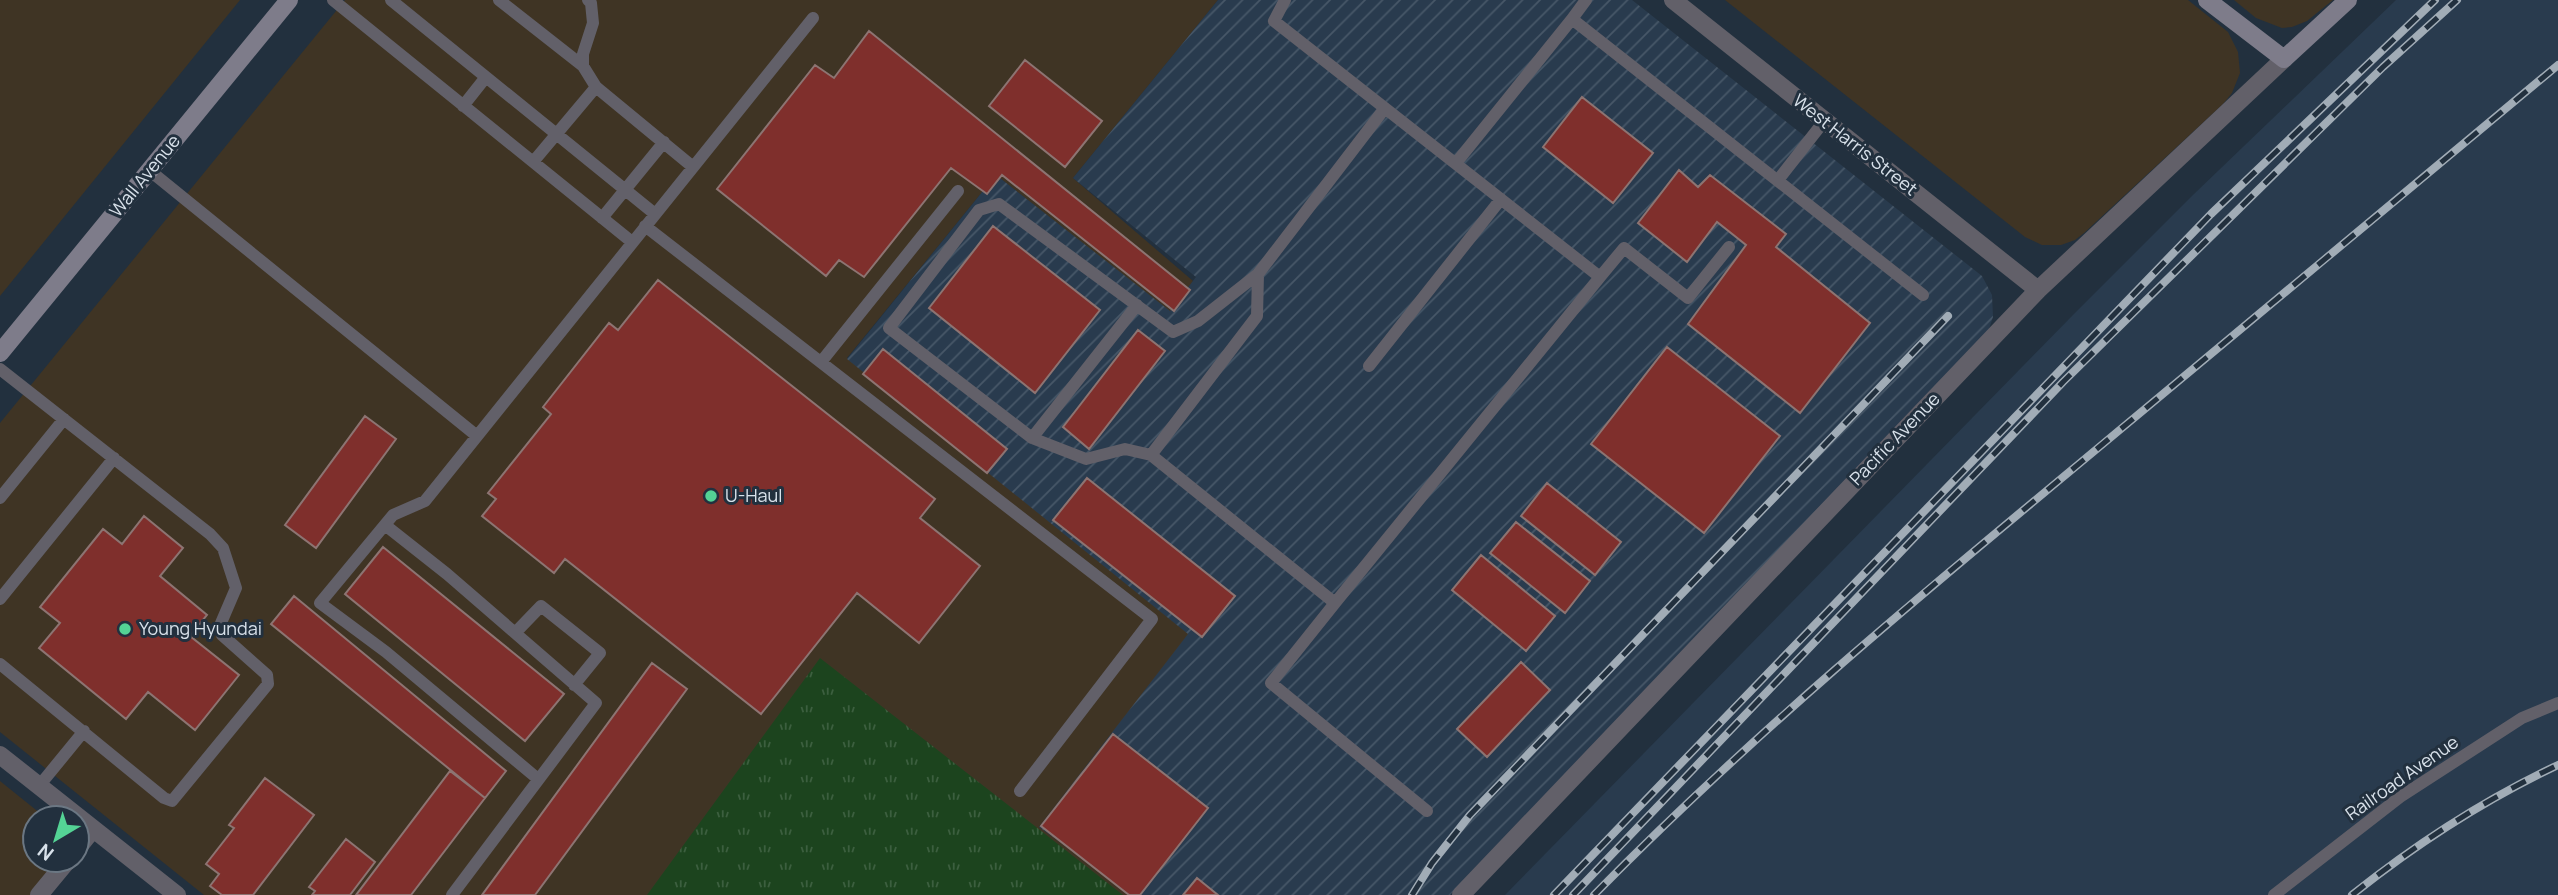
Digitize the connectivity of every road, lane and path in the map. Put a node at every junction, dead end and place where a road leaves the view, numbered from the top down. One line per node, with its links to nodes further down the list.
1 (289, 0): 27 (main road, Wall Avenue)
2 (333, 0): 19 (lane)
3 (391, 0): 12 (lane)
4 (414, 0): 12 (lane)
5 (499, 0): 16 (lane)
6 (587, 0): 16 (lane)
7 (1286, 0): 20 (lane)
8 (1586, 0): 14 (lane)
9 (1673, 0): 21 (street, West Harris Street)
10 (2207, 0): 15 (main road)
11 (2348, 0): 15 (main road, Pacific Avenue)
12 (404, 10): 17 (lane)
13 (813, 18): 26 (lane)
14 (1572, 19): 25 (lane); 28 (lane)
15 (2284, 59): 39 (street, Pacific Avenue)
16 (583, 66): 18 (lane)
17 (486, 77): 19 (lane); 22 (lane)
18 (596, 87): 22 (lane); 23 (lane)
19 (463, 106): 24 (lane)
20 (1385, 108): 25 (lane); 37 (lane)
21 (1825, 120): 28 (lane); 39 (street, West Harris Street)
22 (556, 134): 24 (lane); 29 (lane)
23 (664, 142): 26 (lane); 29 (lane)
24 (533, 162): 33 (lane)
25 (1456, 163): 31 (lane)
26 (693, 167): 32 (lane)
27 (149, 170): 42 (main road, Wall Avenue); 47 (lane)
28 (1778, 180): 40 (lane)
29 (625, 190): 32 (lane); 33 (lane)
30 (958, 191): 43 (lane)
31 (1501, 198): 38 (lane); 44 (lane)
32 (655, 214): 34 (lane)
33 (602, 218): 35 (lane)
34 (645, 226): 35 (lane); 43 (lane)
35 (632, 242): 47 (lane)
36 (1729, 247): 38 (lane)
37 (1258, 274): 41 (lane); 49 (lane)
38 (1601, 277): 54 (lane)
39 (2038, 290): 71 (street, Pacific Avenue)
40 (1923, 295)
41 (1137, 305): 48 (lane); 48 (lane)
42 (0, 353)
43 (821, 362): 63 (lane)
44 (1369, 366)
45 (0, 369): 46 (lane)
46 (64, 419): 50 (lane); 51 (lane)
47 (477, 436): 52 (lane)
48 (1032, 438): 49 (lane)
49 (1151, 455): 54 (lane)
50 (114, 458): 53 (lane); 59 (lane)
51 (0, 498)
52 (385, 525): 55 (lane); 61 (lane)
53 (0, 599)
54 (1335, 603): 64 (lane)
55 (515, 633): 57 (lane); 57 (lane)
56 (0, 664): 59 (lane)
57 (574, 685): 61 (lane)
58 (2558, 703): 72 (lane, Railroad Avenue)
59 (84, 731): 62 (lane)
60 (0, 755): 62 (street)
61 (538, 779): 70 (lane)
62 (39, 786): 65 (street)
63 (1020, 791)
64 (1427, 811)
65 (93, 829): 66 (street); 69 (street)
66 (91, 832)
67 (56, 874): 68 (street)
68 (39, 895)
69 (177, 895)
70 (452, 895)
71 (1461, 895)
72 (2274, 895)

